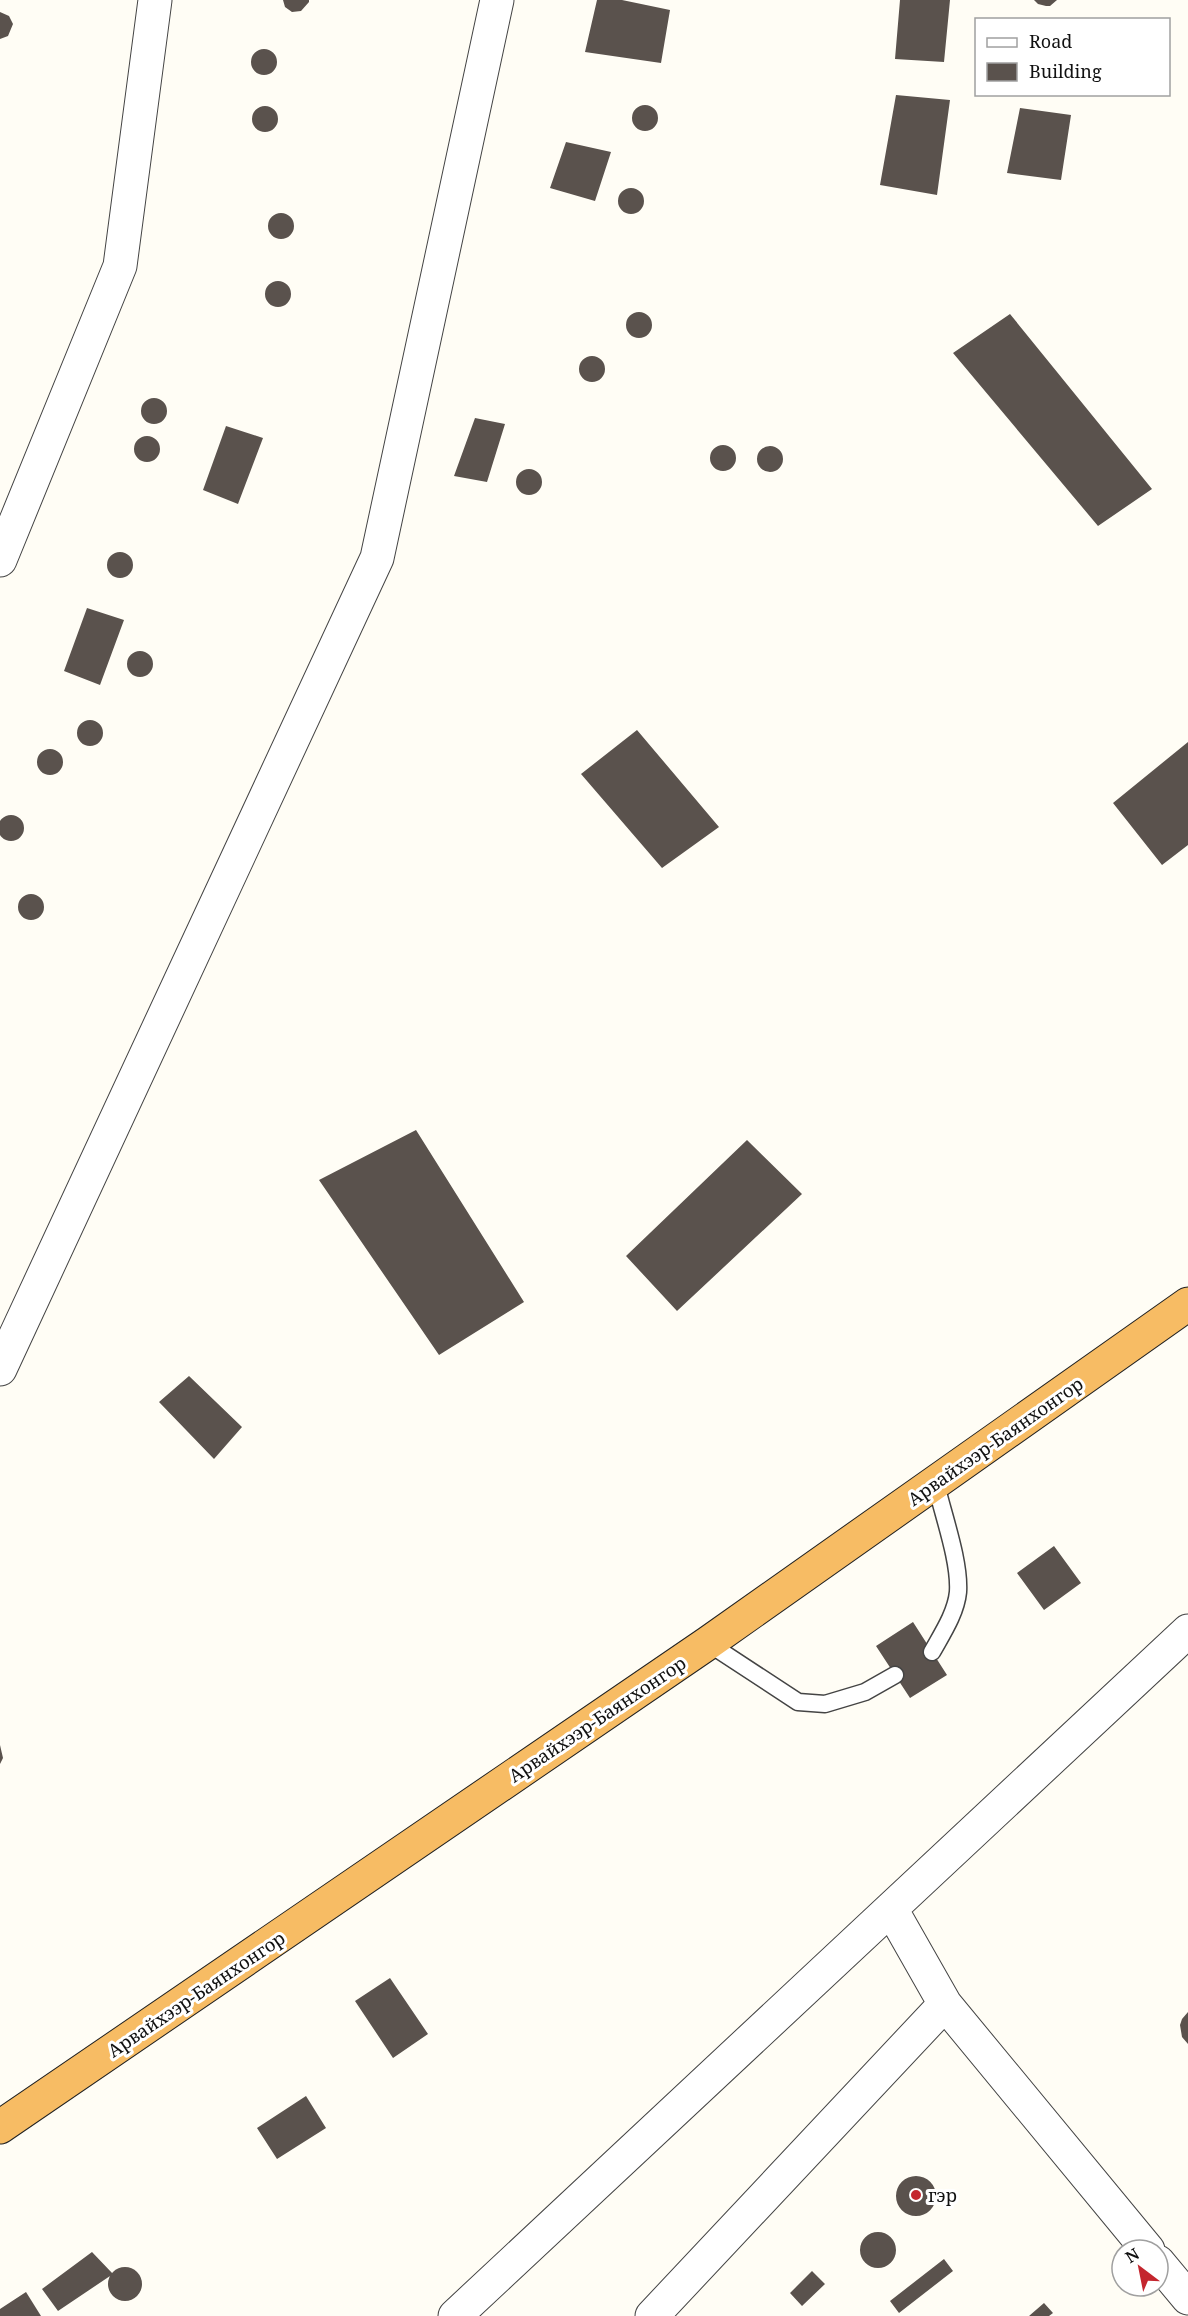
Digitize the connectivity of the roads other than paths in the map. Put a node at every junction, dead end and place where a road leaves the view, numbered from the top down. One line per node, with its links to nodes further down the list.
1 (155, 0): 3 (street)
2 (497, 0): 5 (street)
3 (0, 560)
4 (1188, 1304): 6 (highway, Арвайхээр-Баянхонгор)
5 (0, 1369)
6 (936, 1484): 8 (highway, Арвайхээр-Баянхонгор); 9 (lane)
7 (1188, 1631): 11 (street)
8 (708, 1643): 10 (lane); 13 (highway, Арвайхээр-Баянхонгор)
9 (932, 1652)
10 (895, 1675)
11 (891, 1909): 12 (street); 17 (street)
12 (945, 2004): 14 (street); 18 (street)
13 (0, 2127)
14 (1138, 2238)
15 (1170, 2276): 16 (street)
16 (1188, 2298)
17 (455, 2316)
18 (652, 2316)

